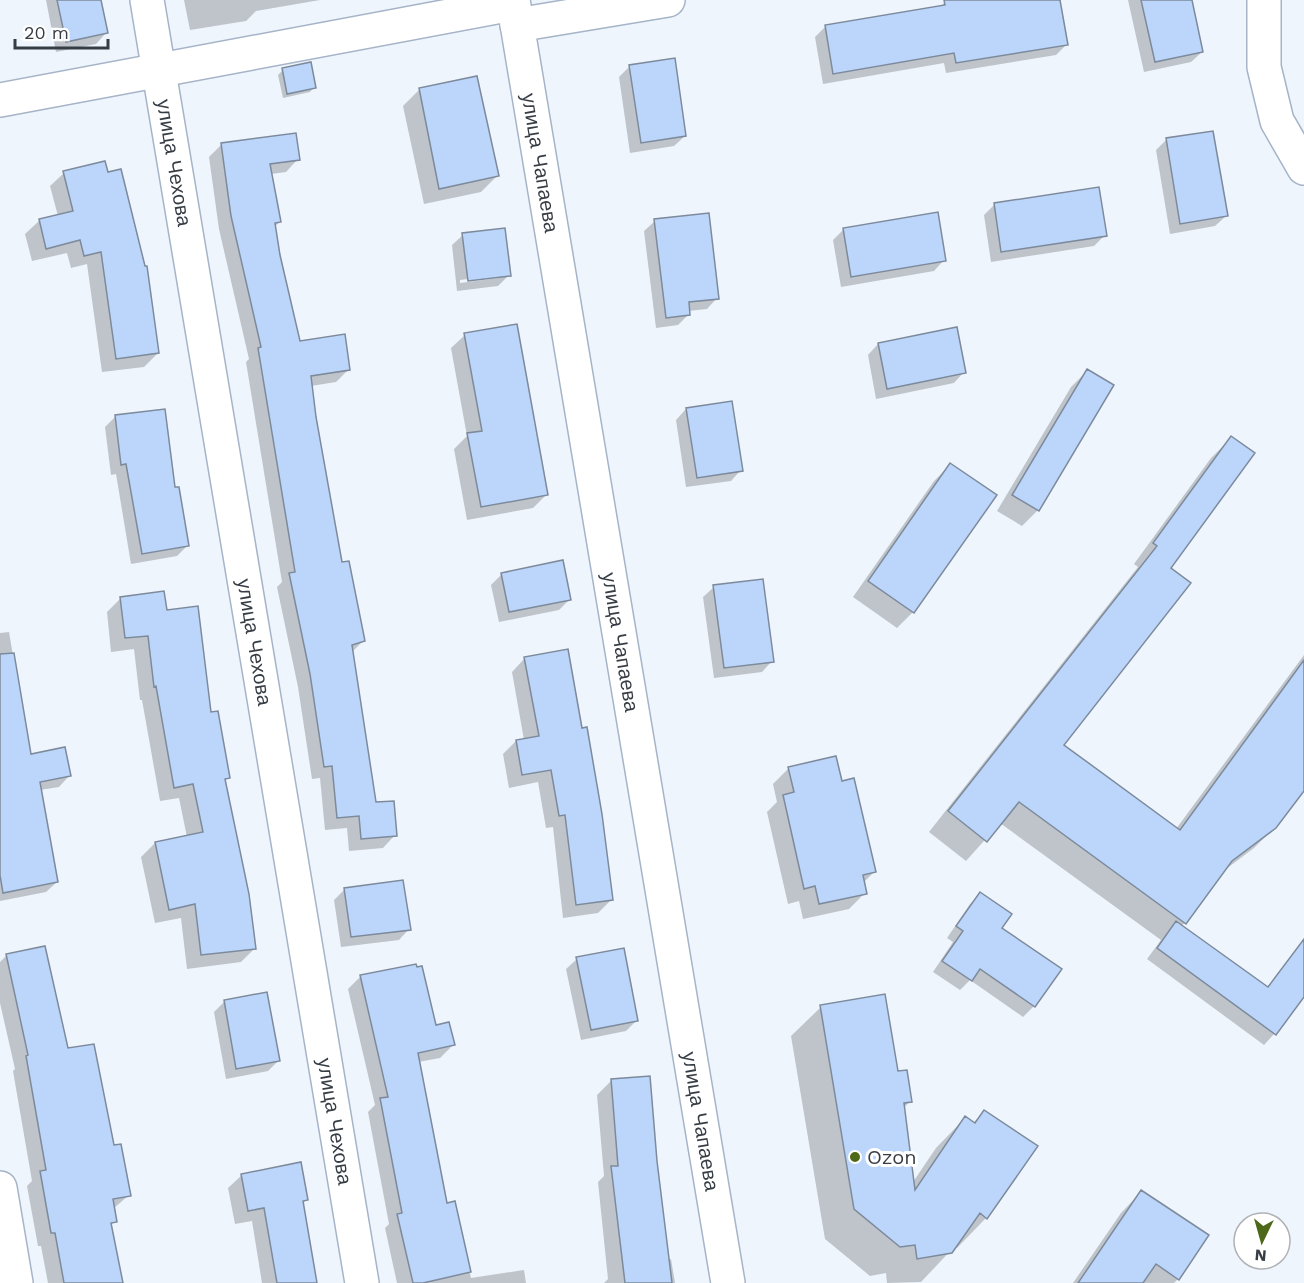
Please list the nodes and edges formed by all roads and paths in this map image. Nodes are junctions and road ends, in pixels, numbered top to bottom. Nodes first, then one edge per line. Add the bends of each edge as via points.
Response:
1 (147, 0) edge
2 (668, 0) edge
3 (1264, 0) edge
4 (514, 10) edge
5 (158, 71) junction
6 (0, 100) edge
7 (1304, 168) edge
8 (0, 1188) edge
9 (16, 1283) edge
10 (362, 1283) edge
11 (728, 1283) edge

1 - 5 street, улица Чехова
2 - 4 street
3 - 7 street via 1264,67 1277,121
4 - 5 street
4 - 11 street, улица Чапаева
5 - 6 street
5 - 10 street, улица Чехова
8 - 9 street

